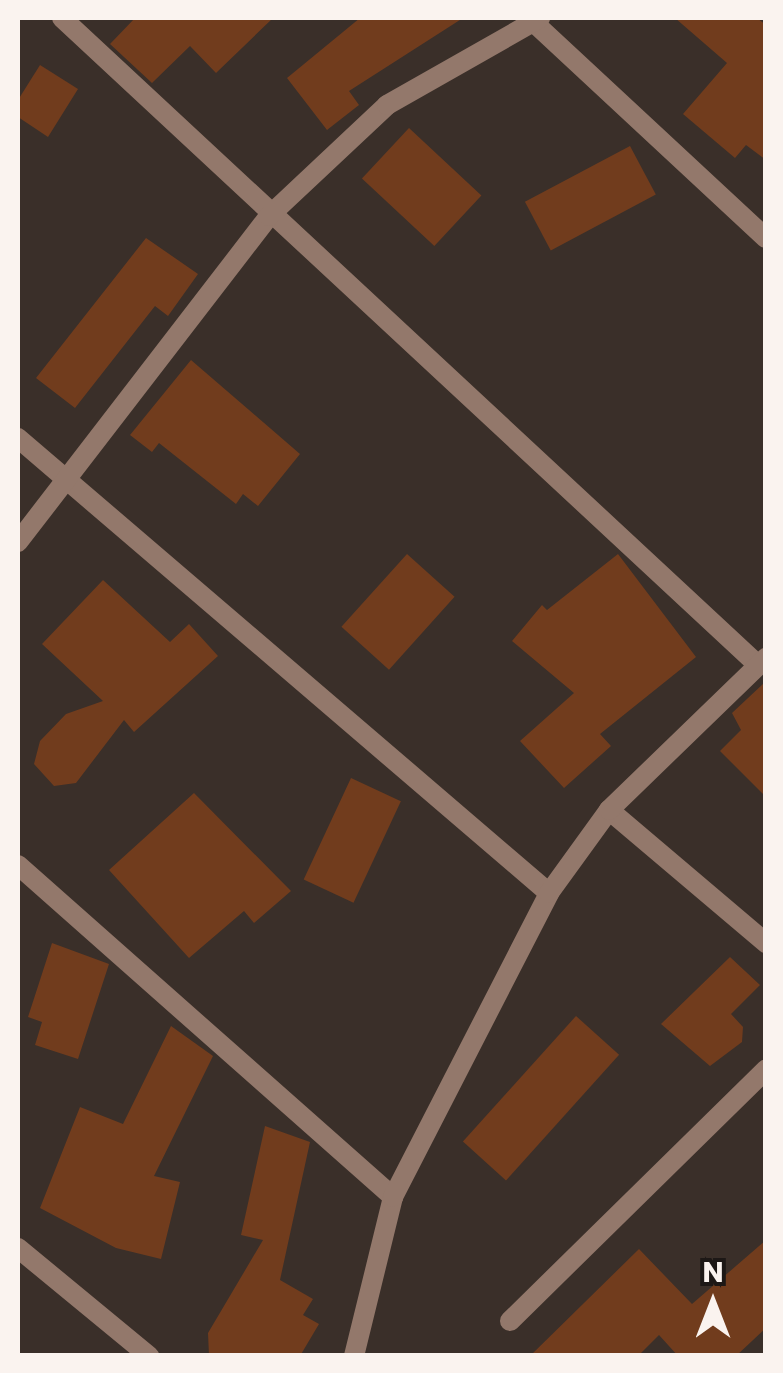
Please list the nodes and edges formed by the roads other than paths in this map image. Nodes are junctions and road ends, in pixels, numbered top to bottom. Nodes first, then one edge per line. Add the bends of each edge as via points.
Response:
1 (62, 18) edge
2 (534, 19) edge
3 (269, 216) junction
4 (766, 238) edge
5 (18, 438) edge
6 (62, 482) junction
7 (18, 542) edge
8 (761, 661) edge
9 (609, 810) junction
10 (18, 865) edge
11 (550, 892) junction
12 (766, 944) edge
13 (766, 1069) edge
14 (392, 1197) junction
15 (18, 1248) edge
16 (510, 1321) dead end
17 (149, 1356) edge
18 (354, 1356) edge

1 - 3 street
2 - 3 street via 387,104
2 - 4 street
3 - 6 street
3 - 8 street
5 - 6 street
6 - 7 street
6 - 11 street
8 - 9 street
9 - 11 street
9 - 12 street
10 - 14 street
11 - 14 street
13 - 16 street
14 - 18 street
15 - 17 street

